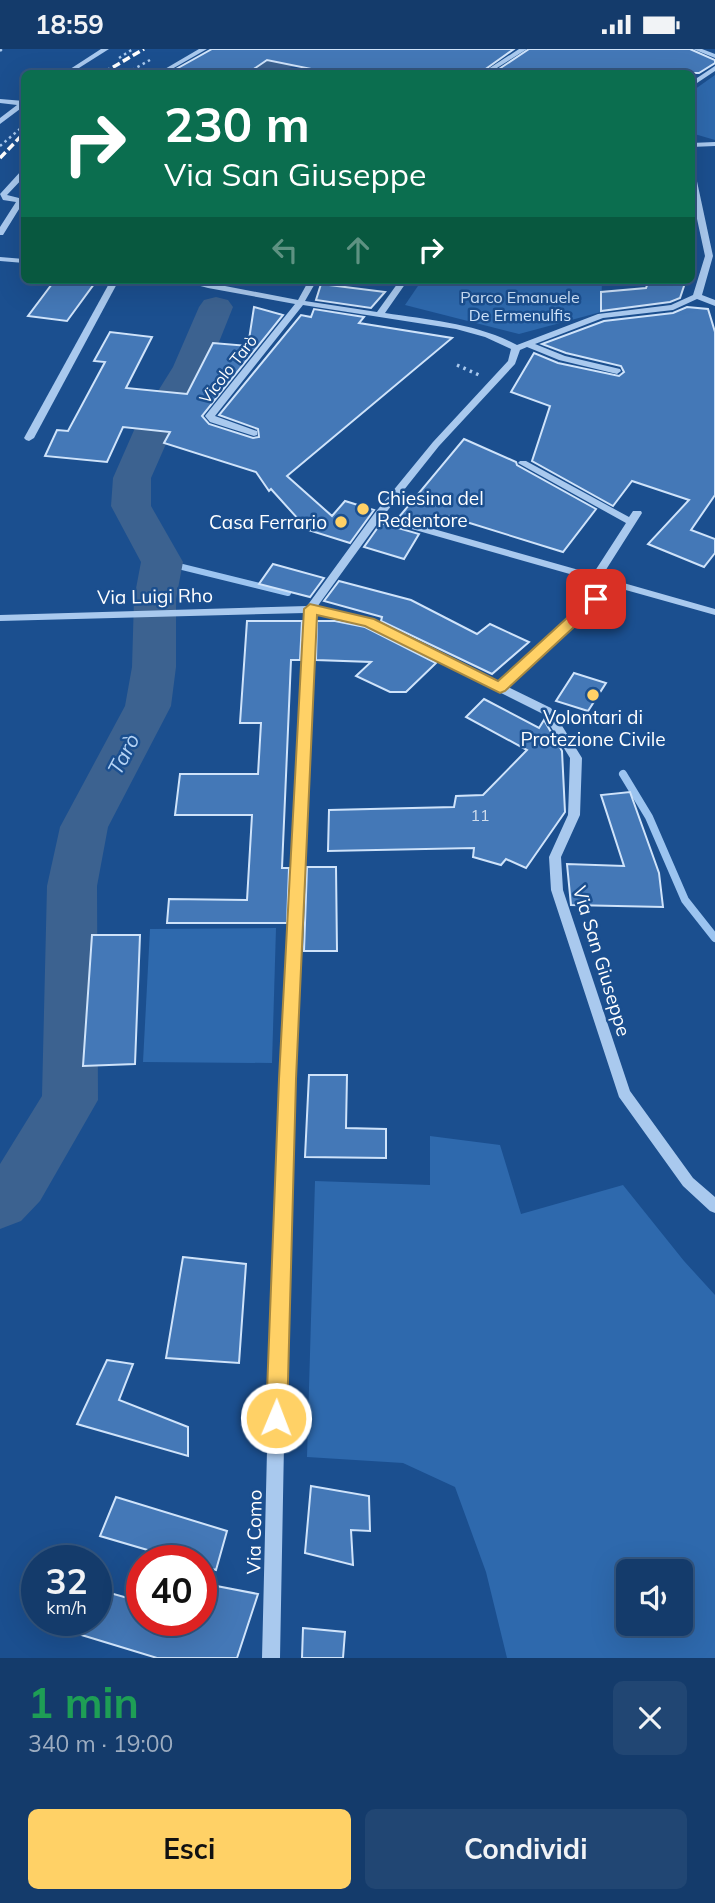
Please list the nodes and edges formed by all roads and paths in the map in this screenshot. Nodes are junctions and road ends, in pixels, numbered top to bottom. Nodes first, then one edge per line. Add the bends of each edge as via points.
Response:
1 (106, 49) edge
2 (204, 49) edge
3 (524, 49) edge
4 (696, 49) edge
5 (158, 55) dead end
6 (715, 56) edge
7 (715, 68) edge
8 (72, 70) edge
9 (132, 70) edge
10 (166, 70) edge
11 (490, 70) edge
12 (695, 82) edge
13 (0, 101) edge
14 (21, 104) edge
15 (21, 106) edge
16 (0, 123) edge
17 (21, 128) edge
18 (715, 143) edge
19 (695, 145) edge
20 (0, 146) edge
21 (21, 176) edge
22 (695, 190) edge
23 (21, 198) edge
24 (21, 200) edge
25 (0, 233) edge
26 (0, 259) edge
27 (21, 261) edge
28 (113, 284) edge
29 (199, 284) edge
30 (311, 284) edge
31 (401, 284) edge
32 (697, 296) junction
33 (300, 303) junction
34 (715, 303) edge
35 (379, 315) junction
36 (527, 344) junction
37 (516, 348) junction
38 (617, 371) dead end
39 (254, 433) dead end
40 (29, 438) dead end
41 (436, 444) joint
42 (523, 463) dead end
43 (378, 516) junction
44 (597, 576) junction
45 (615, 581) junction
46 (310, 609) junction
47 (715, 612) edge
48 (0, 618) edge
49 (500, 688) junction
50 (715, 1206) edge
51 (271, 1658) edge

1 - 8 street
2 - 10 street
3 - 11 street
4 - 6 street
5 - 9 path
7 - 12 street
13 - 14 street
15 - 16 street
17 - 20 path
18 - 19 street
21 - 23 street via 3,195
22 - 32 street via 709,255
24 - 25 street
26 - 27 street
28 - 40 street
29 - 33 street
30 - 33 street
31 - 35 street
32 - 34 street
32 - 36 street via 673,307 601,316
33 - 35 street
33 - 39 street, Vicolo Tarò via 210,416
35 - 37 street via 499,338
36 - 37 street
36 - 38 street
37 - 41 street via 512,362
41 - 43 street
42 - 44 street via 634,518
43 - 44 street
43 - 46 street
44 - 45 street
45 - 47 street
45 - 49 street
46 - 48 street, Via Luigi Rho
46 - 49 street, Via San Giuseppe via 369,622
46 - 51 street, Via Como via 279,1285
49 - 50 street, Via San Giuseppe via 547,711 576,758 574,815 555,857 557,890 624,1093 688,1182

